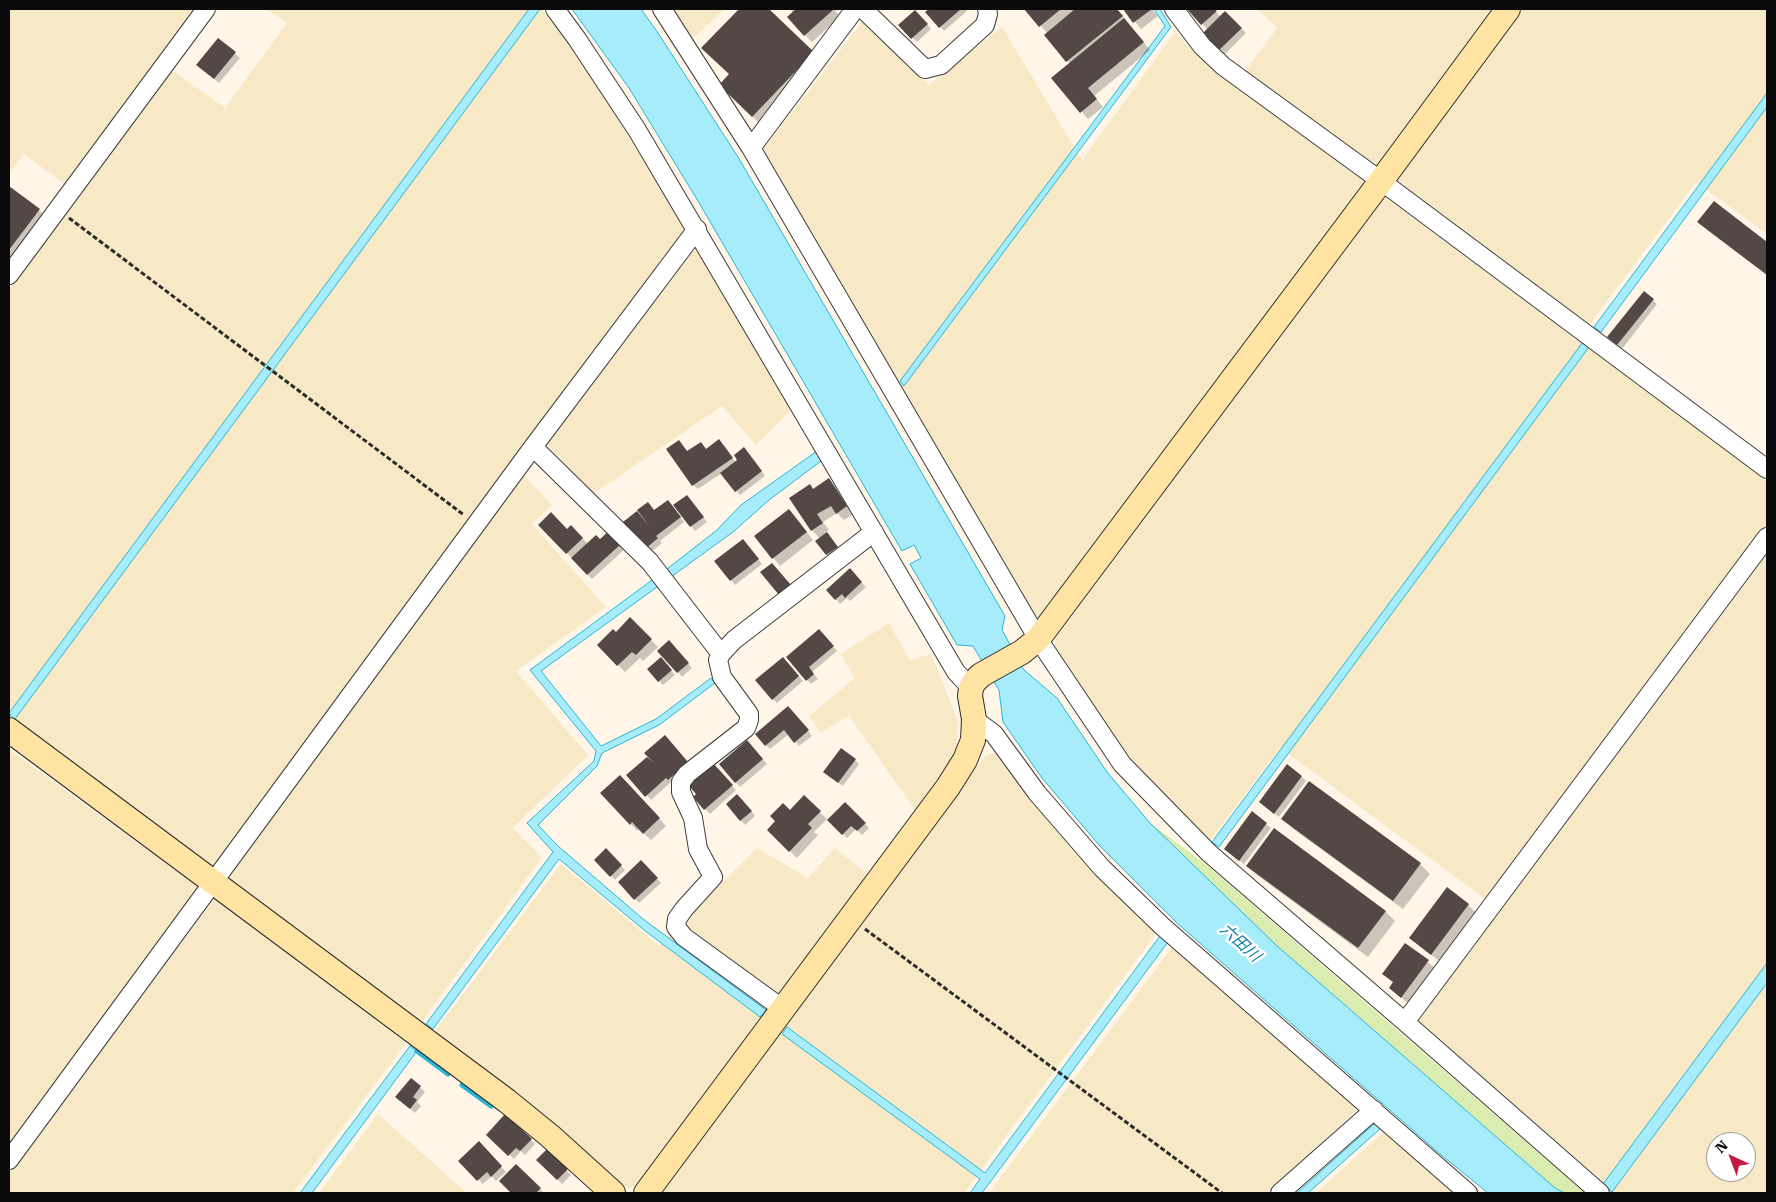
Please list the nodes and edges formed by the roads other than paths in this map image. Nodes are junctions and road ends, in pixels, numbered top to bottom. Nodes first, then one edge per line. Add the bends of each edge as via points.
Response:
1 (206, 9) edge
2 (555, 9) edge
3 (662, 9) edge
4 (855, 9) edge
5 (863, 9) edge
6 (987, 9) edge
7 (1174, 9) edge
8 (1508, 9) edge
9 (750, 148) junction
10 (1381, 181) junction
11 (697, 229) junction
12 (9, 276) edge
13 (533, 446) junction
14 (1767, 470) edge
15 (874, 532) junction
16 (1767, 537) edge
17 (1030, 645) junction
18 (721, 654) junction
19 (976, 681) junction
20 (974, 719) junction
21 (9, 730) edge
22 (214, 882) junction
23 (784, 1008) junction
24 (1405, 1022) junction
25 (1374, 1110) junction
26 (9, 1160) edge
27 (613, 1193) edge
28 (646, 1193) edge
29 (1280, 1193) edge
30 (1468, 1193) edge
31 (1600, 1193) edge

1 - 12 street
2 - 11 street via 631,122
3 - 9 street
4 - 9 street
5 - 6 street via 925,69 941,65 985,25
7 - 10 street via 1202,46 1223,66
8 - 10 street
9 - 17 street
10 - 14 street
10 - 17 street
11 - 13 street
11 - 15 street
13 - 18 street via 650,562
13 - 22 street
15 - 18 street via 734,640
15 - 19 street via 956,672
16 - 24 street
17 - 19 street
17 - 24 street via 1122,764 1209,853
18 - 23 street via 718,660 722,677 749,714 749,720 746,728 681,782 681,792 693,818 698,849 713,877 684,909 677,919 676,928
19 - 20 street via 970,696
20 - 23 street via 973,740 948,787
20 - 25 street via 994,734 1037,793 1102,868 1162,926
21 - 22 street
22 - 26 street
22 - 27 street via 506,1100
23 - 28 street
24 - 31 street
25 - 29 street
25 - 30 street

